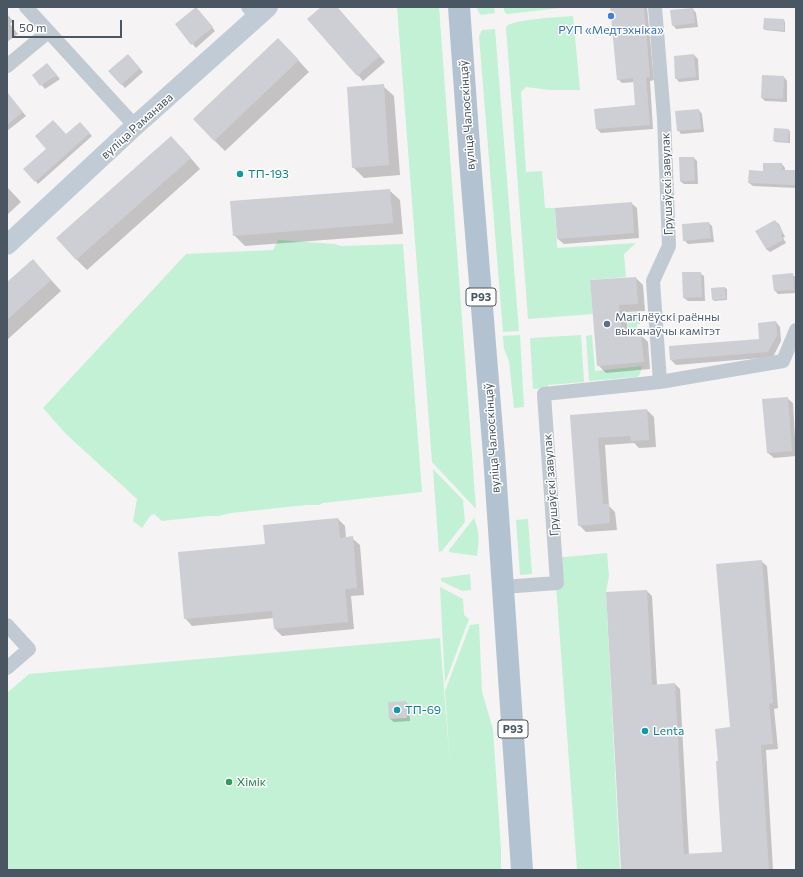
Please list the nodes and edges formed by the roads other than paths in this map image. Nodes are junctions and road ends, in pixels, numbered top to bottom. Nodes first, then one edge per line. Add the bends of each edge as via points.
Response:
1 (26, 7) edge
2 (459, 7) edge
3 (655, 7) edge
4 (258, 10) edge
5 (48, 32) junction
6 (7, 66) edge
7 (135, 126) junction
8 (7, 245) edge
9 (796, 330) edge
10 (660, 382) junction
11 (503, 587) junction
12 (7, 625) edge
13 (7, 668) edge
14 (522, 870) edge

1 - 5 street
2 - 11 main road, вуліца Чалюскінцаў / Р93
3 - 10 street, Грушаўскі завулак via 664,118 669,246 653,281
4 - 7 main road, вуліца Раманава
5 - 6 street
5 - 7 street
7 - 8 main road, вуліца Раманава
9 - 10 street via 783,361
10 - 11 street, Грушаўскі завулак via 544,394 557,583
11 - 14 main road, вуліца Чалюскінцаў / Р93
12 - 13 street via 29,649

